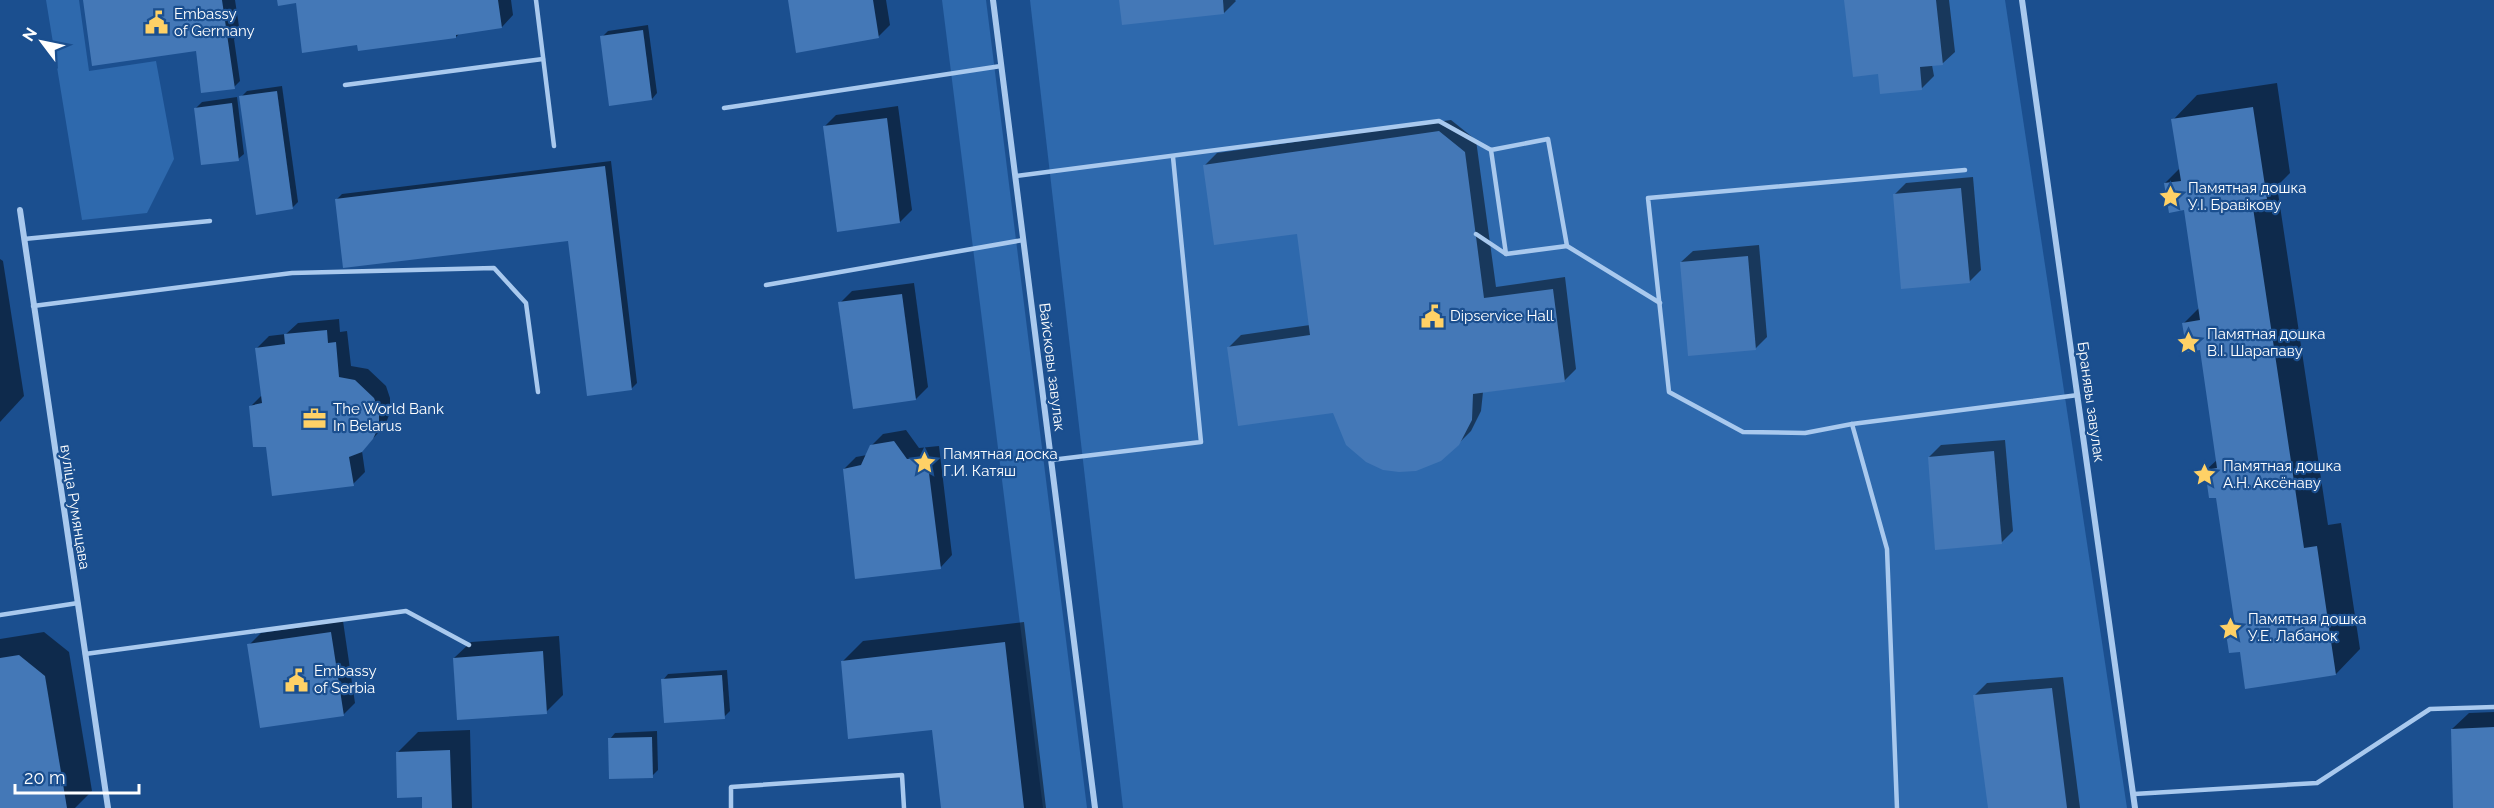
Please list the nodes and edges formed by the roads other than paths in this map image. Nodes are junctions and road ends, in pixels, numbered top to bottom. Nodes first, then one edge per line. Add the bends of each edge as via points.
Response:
1 (536, 0) edge
2 (993, 0) edge
3 (2022, 0) edge
4 (543, 59) junction
5 (1001, 66) junction
6 (345, 85) dead end
7 (724, 108) dead end
8 (554, 146) dead end
9 (1491, 150) junction
10 (1173, 157) junction
11 (1965, 170) dead end
12 (1016, 176) junction
13 (20, 210) dead end
14 (210, 221) dead end
15 (1476, 234) dead end
16 (24, 238) junction
17 (1023, 240) junction
18 (1567, 246) junction
19 (1506, 254) junction
20 (766, 285) dead end
21 (1660, 303) junction
22 (33, 306) junction
23 (538, 392) dead end
24 (2078, 395) junction
25 (1852, 424) junction
26 (1052, 460) junction
27 (78, 603) junction
28 (0, 615) edge
29 (469, 645) dead end
30 (85, 654) junction
31 (2494, 707) edge
32 (2133, 794) junction
33 (108, 808) edge
34 (731, 808) edge
35 (904, 808) edge
36 (1095, 808) edge
37 (1897, 808) edge
38 (2135, 808) edge

1 - 4 lane
2 - 5 street, Вайсковы завулак
3 - 24 street, Бранявы завулак
4 - 6 lane
4 - 8 lane
5 - 7 lane
5 - 12 street, Вайсковы завулак
9 - 10 lane via 1439,121
9 - 18 lane via 1548,139
9 - 19 lane
10 - 12 lane
10 - 26 lane via 1201,442
11 - 21 lane via 1648,198
12 - 17 street, Вайсковы завулак
13 - 16 street, вуліца Румянцава
14 - 16 lane
15 - 19 lane
16 - 22 street, вуліца Румянцава
17 - 20 lane
17 - 26 street, Вайсковы завулак
18 - 19 lane
18 - 21 lane
21 - 25 lane via 1669,392 1743,432 1805,433
22 - 23 lane via 292,273 494,268 526,303
22 - 27 street, вуліца Румянцава
24 - 25 lane
24 - 32 street, Бранявы завулак
25 - 37 lane via 1887,549
26 - 36 street, Вайсковы завулак
27 - 28 lane
27 - 30 street, вуліца Румянцава
29 - 30 lane via 406,611
30 - 33 street, вуліца Румянцава
31 - 32 lane via 2430,709 2317,783
32 - 38 street, Бранявы завулак
34 - 35 lane via 731,787 902,776

